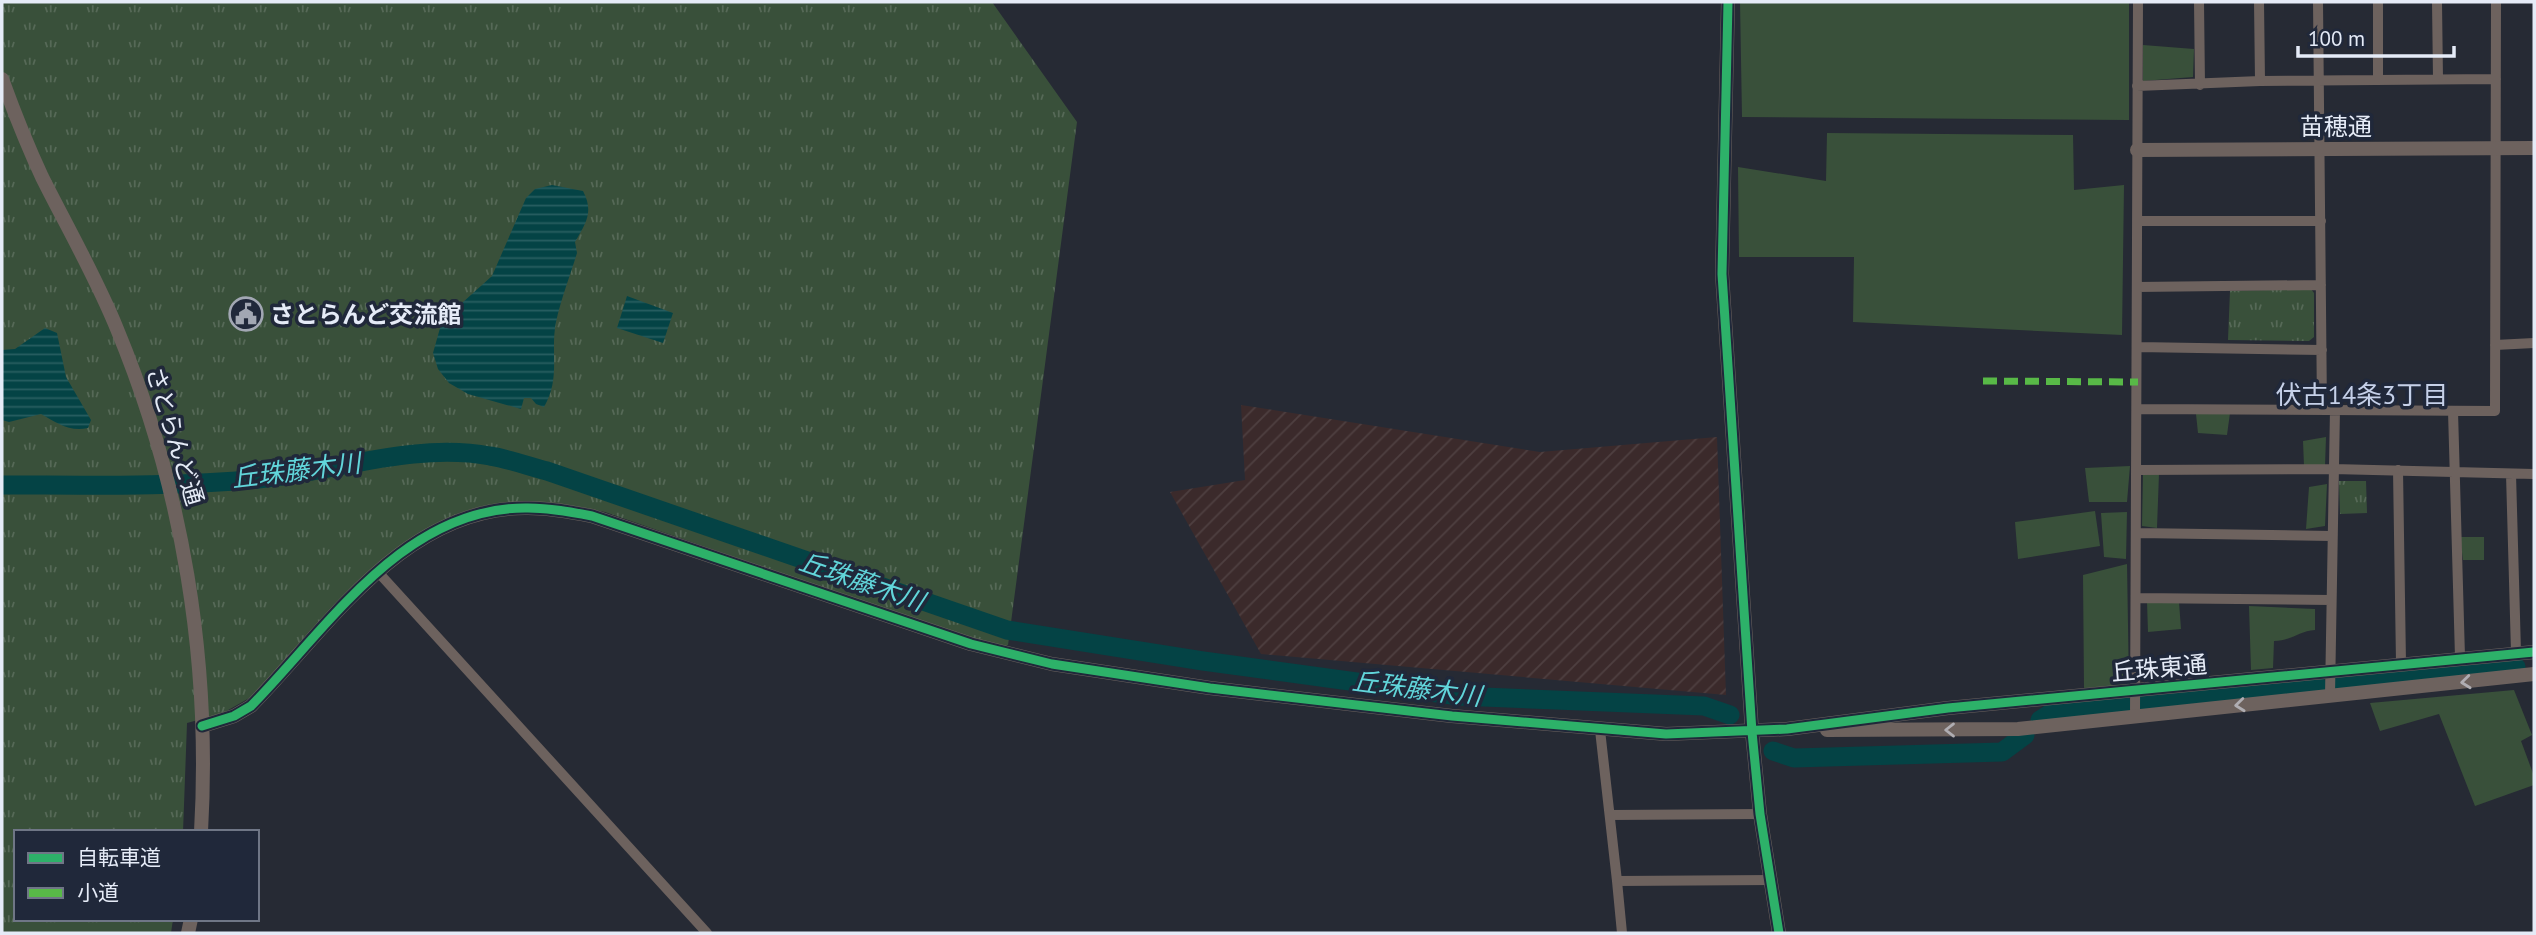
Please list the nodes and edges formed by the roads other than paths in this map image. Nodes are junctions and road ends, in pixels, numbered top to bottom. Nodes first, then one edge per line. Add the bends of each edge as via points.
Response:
1 (1728, 2) edge
2 (2138, 2) edge
3 (2199, 2) edge
4 (2259, 2) edge
5 (2318, 2) edge
6 (2378, 2) edge
7 (2437, 2) edge
8 (2496, 2) edge
9 (2, 79) edge
10 (2378, 79) junction
11 (2438, 79) junction
12 (2496, 79) junction
13 (2260, 80) junction
14 (2318, 80) junction
15 (2200, 85) junction
16 (2137, 86) junction
17 (2494, 148) junction
18 (2534, 148) edge
19 (2319, 149) junction
20 (2137, 150) junction
21 (2137, 221) junction
22 (2321, 221) junction
23 (2321, 285) junction
24 (2137, 287) junction
25 (2534, 343) edge
26 (2495, 345) junction
27 (2138, 347) junction
28 (2322, 350) junction
29 (2138, 409) junction
30 (2322, 409) junction
31 (2335, 409) junction
32 (2454, 411) junction
33 (2333, 469) junction
34 (2138, 470) junction
35 (2398, 470) junction
36 (2455, 470) junction
37 (2511, 474) junction
38 (2534, 474) edge
39 (2138, 533) junction
40 (2332, 536) junction
41 (378, 572) junction
42 (2136, 598) junction
43 (2331, 600) junction
44 (2516, 652) junction
45 (2534, 652) edge
46 (2460, 657) junction
47 (2401, 663) junction
48 (2330, 671) junction
49 (2534, 674) edge
50 (2134, 690) junction
51 (2330, 695) junction
52 (2135, 716) junction
53 (202, 726) junction
54 (1787, 729) junction
55 (1600, 730) junction
56 (1752, 732) junction
57 (1760, 814) junction
58 (1609, 815) junction
59 (201, 830) edge
60 (1772, 880) junction
61 (1617, 881) junction
62 (707, 933) edge
63 (1622, 933) edge
64 (1779, 933) edge

1 - 56 street via 1722,274
2 - 16 street
3 - 15 street
4 - 13 street
5 - 14 street
6 - 10 street
7 - 11 street
8 - 12 street
9 - 53 street, さとらんど通 via 41,174 117,328 143,397 174,505 196,635
10 - 11 street
10 - 14 street
11 - 12 street
12 - 17 street
13 - 14 street
13 - 15 street
14 - 19 street
15 - 16 street
16 - 20 street
17 - 18 street, 苗穂通
17 - 19 street, 苗穂通
17 - 26 street
19 - 20 street, 苗穂通
19 - 22 street
20 - 21 street
21 - 22 street
21 - 24 street
22 - 23 street
23 - 24 street
23 - 28 street
24 - 27 street
25 - 26 street
26 - 32 street via 2495,411
27 - 28 street
27 - 29 street
28 - 30 street
29 - 30 street
29 - 34 street
30 - 31 street
31 - 32 street
31 - 33 street
32 - 36 street
33 - 34 street
33 - 35 street
33 - 40 street
34 - 39 street
35 - 36 street
35 - 47 street
36 - 37 street
36 - 46 street
37 - 38 street
37 - 44 street
39 - 40 street
39 - 42 street
40 - 43 street
41 - 53 street via 251,706
41 - 55 street via 435,531 466,518 501,510 545,508 592,516 1025,659 1210,688
41 - 62 street
42 - 43 street
42 - 50 street
43 - 48 street
44 - 45 street, 丘珠東通
44 - 46 street, 丘珠東通
46 - 47 street, 丘珠東通
47 - 48 street, 丘珠東通
48 - 50 street, 丘珠東通
48 - 51 street
49 -> 51 street, 丘珠東通
50 - 52 street
50 - 54 street, 丘珠東通
51 -> 52 street, 丘珠東通
52 -> 54 street, 丘珠東通 via 2018,729
53 - 59 street, さとらんど通
54 - 56 street
55 - 56 street
55 - 58 street
56 - 57 street
57 - 58 street
57 - 60 street
58 - 61 street
60 - 61 street
60 - 64 street
61 - 63 street

